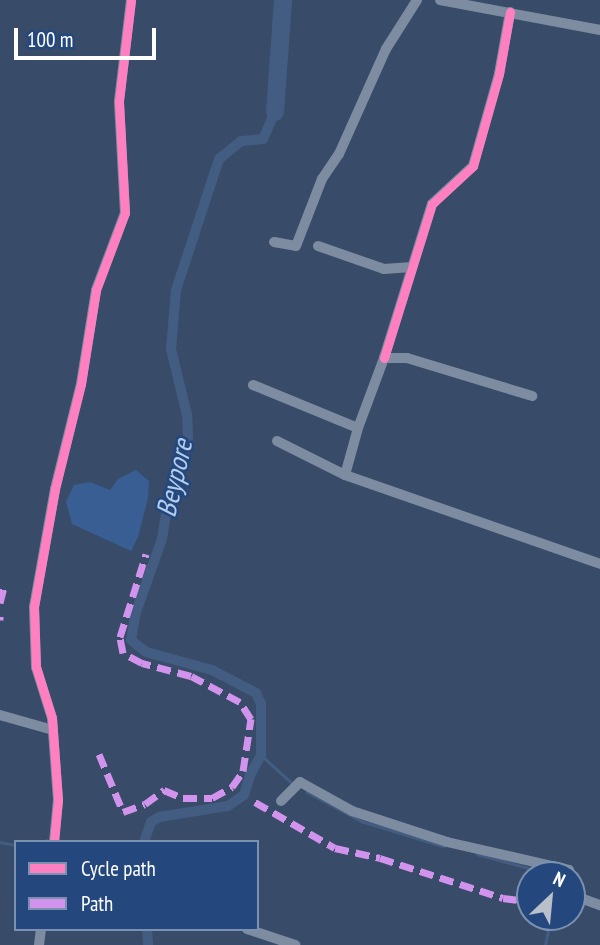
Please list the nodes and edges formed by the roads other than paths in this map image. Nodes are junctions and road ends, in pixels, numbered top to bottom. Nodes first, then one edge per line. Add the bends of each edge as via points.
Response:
1 (131, 0) edge
2 (417, 0) edge
3 (439, 0) edge
4 (510, 12) junction
5 (600, 30) edge
6 (274, 242) dead end
7 (318, 246) dead end
8 (412, 267) junction
9 (384, 358) junction
10 (253, 385) dead end
11 (533, 396) dead end
12 (358, 428) junction
13 (277, 441) dead end
14 (345, 475) junction
15 (600, 564) edge
16 (0, 715) edge
17 (53, 730) junction
18 (281, 802) dead end
19 (54, 840) edge
20 (530, 861) edge
21 (253, 931) edge
22 (295, 945) edge

1 - 17 street via 119,101 125,213 96,289 34,607 36,667
2 - 6 street via 386,48 339,154 322,179 296,246
3 - 4 street
4 - 5 street
4 - 8 street via 499,74 473,166 432,204
7 - 8 street via 384,269
8 - 9 street
9 - 11 street via 407,358
9 - 12 street
10 - 12 street
12 - 14 street
13 - 14 street
14 - 15 street
16 - 17 street
17 - 19 street via 58,800
18 - 20 street via 300,782 352,811 447,842
21 - 22 street

